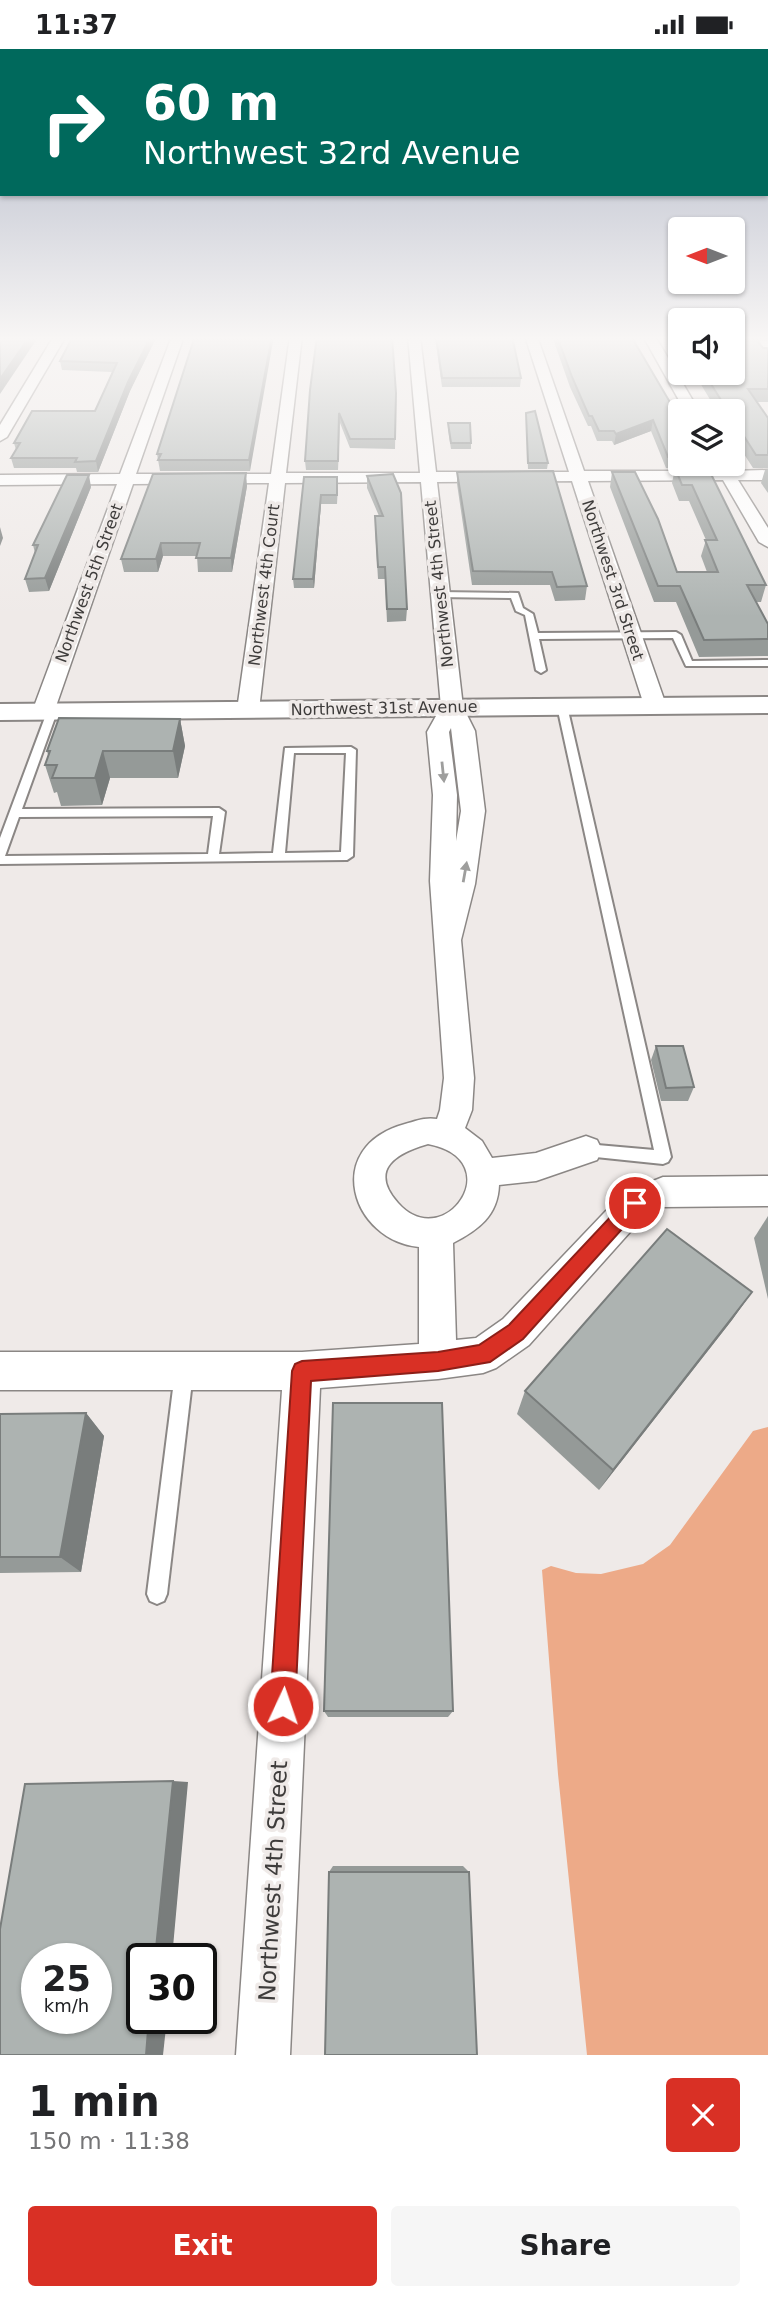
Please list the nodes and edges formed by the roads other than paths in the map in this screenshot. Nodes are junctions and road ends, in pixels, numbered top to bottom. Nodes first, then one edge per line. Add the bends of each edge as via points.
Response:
1 (144, 430) edge
2 (283, 430) edge
3 (423, 430) edge
4 (563, 430) edge
5 (668, 472) edge
6 (745, 472) edge
7 (768, 475) edge
8 (579, 476) junction
9 (729, 476) edge
10 (428, 477) junction
11 (277, 478) junction
12 (126, 479) junction
13 (0, 480) edge
14 (768, 542) edge
15 (440, 595) junction
16 (534, 636) junction
17 (632, 636) junction
18 (768, 663) edge
19 (541, 670) dead end
20 (655, 705) junction
21 (768, 705) edge
22 (562, 706) junction
23 (452, 707) junction
24 (248, 709) junction
25 (0, 712) edge
26 (47, 712) junction
27 (15, 813) junction
28 (0, 854) edge
29 (213, 857) junction
30 (279, 857) junction
31 (0, 860) edge
32 (446, 1135) junction
33 (586, 1150) joint
34 (483, 1173) junction
35 (768, 1191) edge
36 (436, 1232) junction
37 (438, 1361) junction
38 (0, 1371) edge
39 (184, 1371) junction
40 (302, 1371) junction
41 (157, 1594) dead end
42 (263, 2055) edge

1 - 12 street, Northwest 5th Street
2 - 11 street, Northwest 4th Court
3 - 10 street, Northwest 4th Street
4 - 8 street, Northwest 3rd Street
5 - 8 street
6 - 7 street
8 - 10 street
8 - 17 street, Northwest 3rd Street
9 - 14 street
10 - 11 street
10 - 15 street, Northwest 4th Street
11 - 12 street
11 - 24 street, Northwest 4th Court
12 - 13 street
12 - 26 street, Northwest 5th Street
15 - 16 lane via 515,595 519,609 529,614
15 - 23 street, Northwest 4th Street
16 - 17 lane
16 - 19 lane
17 - 18 lane via 676,635 689,664
17 - 20 street, Northwest 3rd Street
20 - 21 main road, Northwest 31st Avenue
20 - 22 main road, Northwest 31st Avenue
22 - 23 main road, Northwest 31st Avenue
22 - 33 lane via 663,1157
23 - 24 main road, Northwest 31st Avenue
23 - 32 street, Northwest 4th Street via 464,731 472,811 449,938 459,1093
24 - 26 main road, Northwest 31st Avenue
25 - 26 main road, Northwest 31st Avenue
26 - 27 lane
27 - 28 lane
27 - 29 lane via 219,812
29 - 30 lane
29 - 31 lane
30 - 30 lane via 347,856 351,750 289,750
32 - 34 street via 476,1156
32 - 36 street via 428,1131 392,1140 370,1167 374,1201 385,1216 418,1232
33 - 34 street via 536,1167
34 - 36 street via 484,1190 468,1218
35 - 37 street via 663,1192 641,1199 516,1332 483,1355
36 - 37 street
37 - 40 street
38 - 39 street
39 - 40 street
39 - 41 lane
40 - 42 street, Northwest 4th Street

